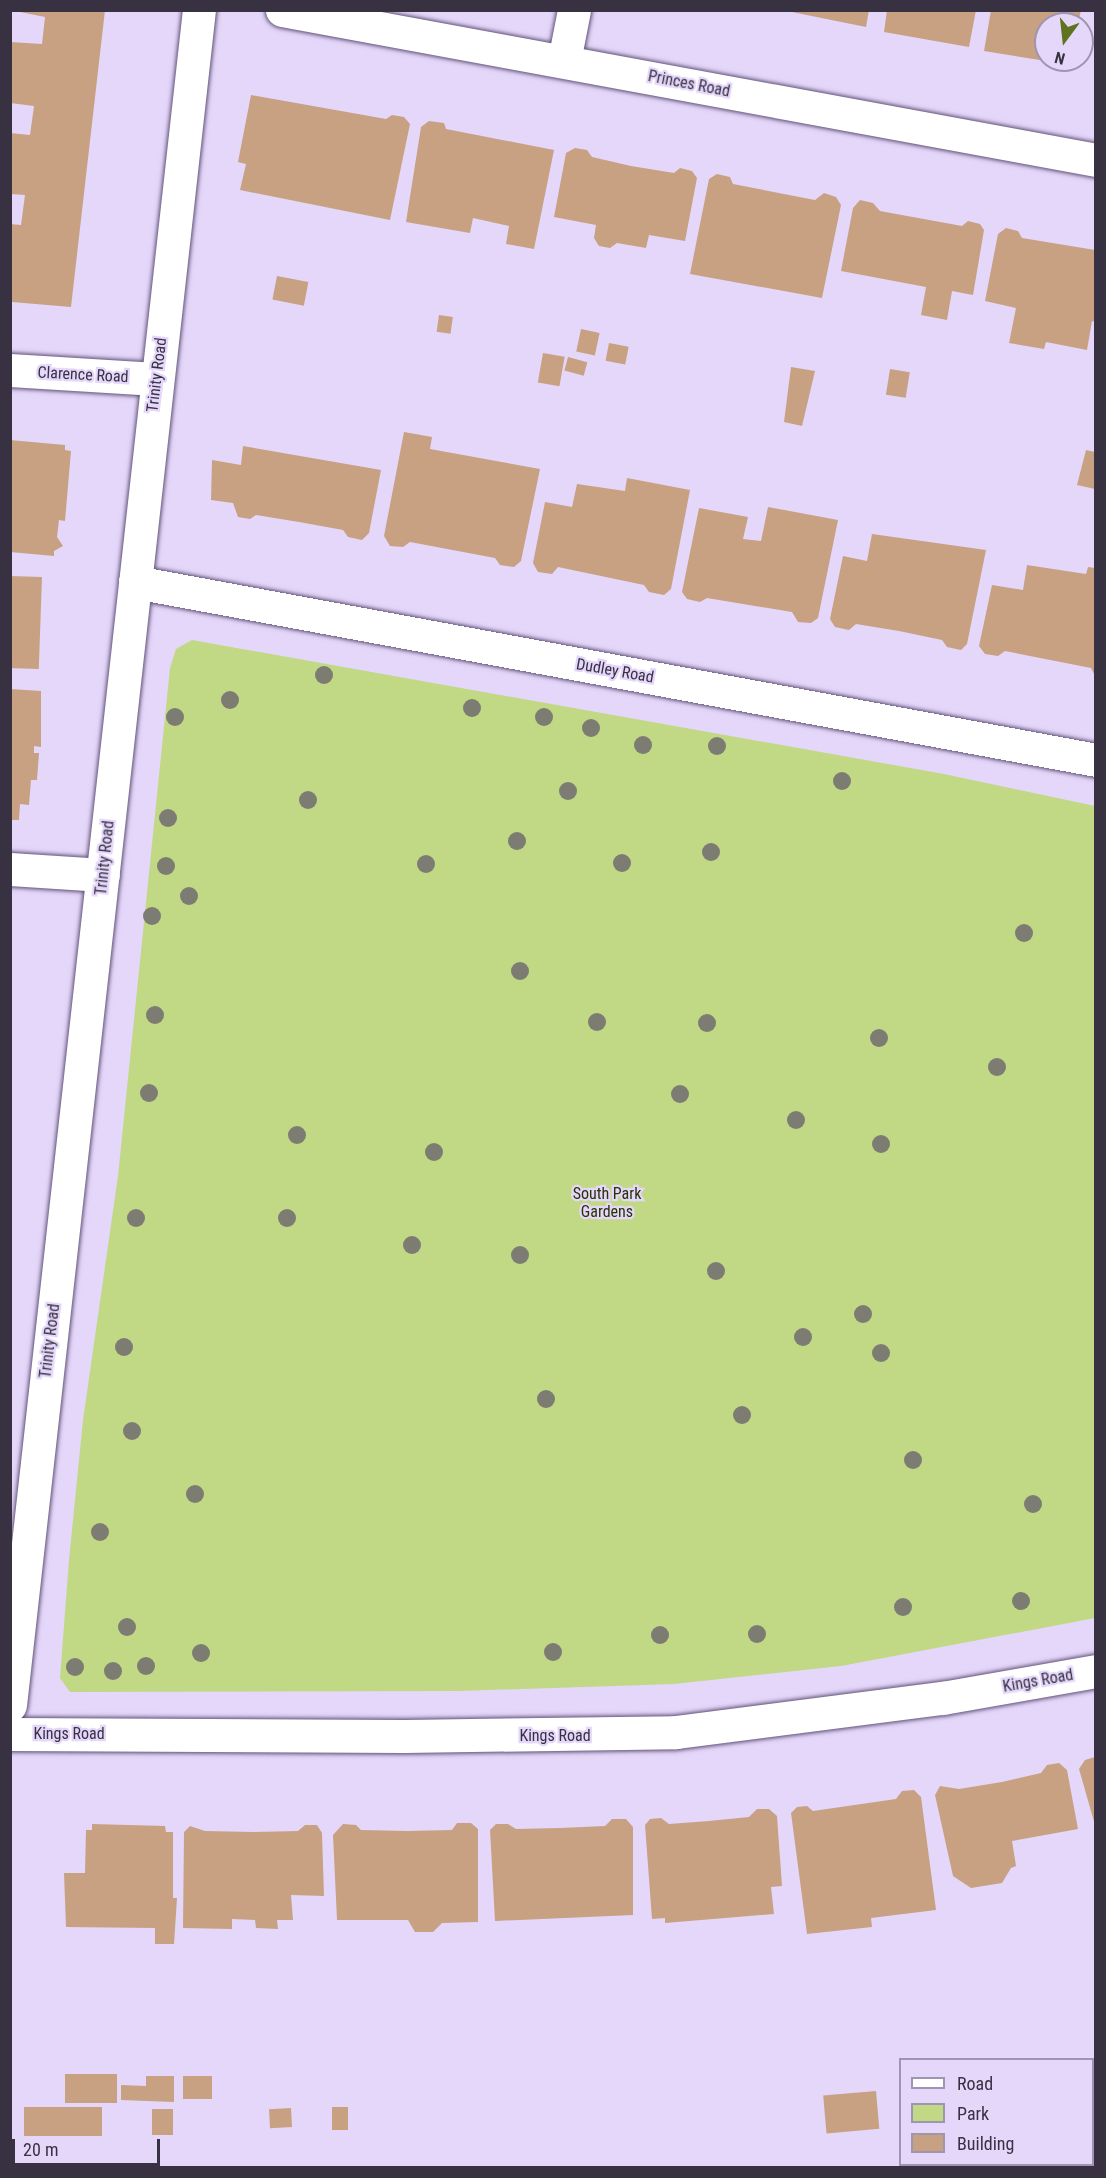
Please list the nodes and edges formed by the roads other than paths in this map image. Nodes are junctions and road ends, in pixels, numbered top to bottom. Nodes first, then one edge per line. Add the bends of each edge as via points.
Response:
1 (199, 10) edge
2 (282, 10) edge
3 (574, 10) edge
4 (564, 61) junction
5 (1095, 160) edge
6 (10, 370) edge
7 (156, 379) junction
8 (135, 582) junction
9 (1095, 760) edge
10 (10, 869) edge
11 (103, 875) junction
12 (15, 1598) edge
13 (1095, 1671) edge
14 (10, 1706) edge
15 (10, 1734) edge

1 - 7 street, Trinity Road
2 - 4 street, Princes Road
3 - 4 street
4 - 5 street, Princes Road
6 - 7 street, Clarence Road
7 - 8 street, Trinity Road
8 - 9 street, Dudley Road
8 - 11 street, Trinity Road
10 - 11 street
11 - 12 street, Trinity Road
12 - 14 street, Trinity Road
13 - 15 street, Kings Road via 943,1698 676,1732 404,1736

